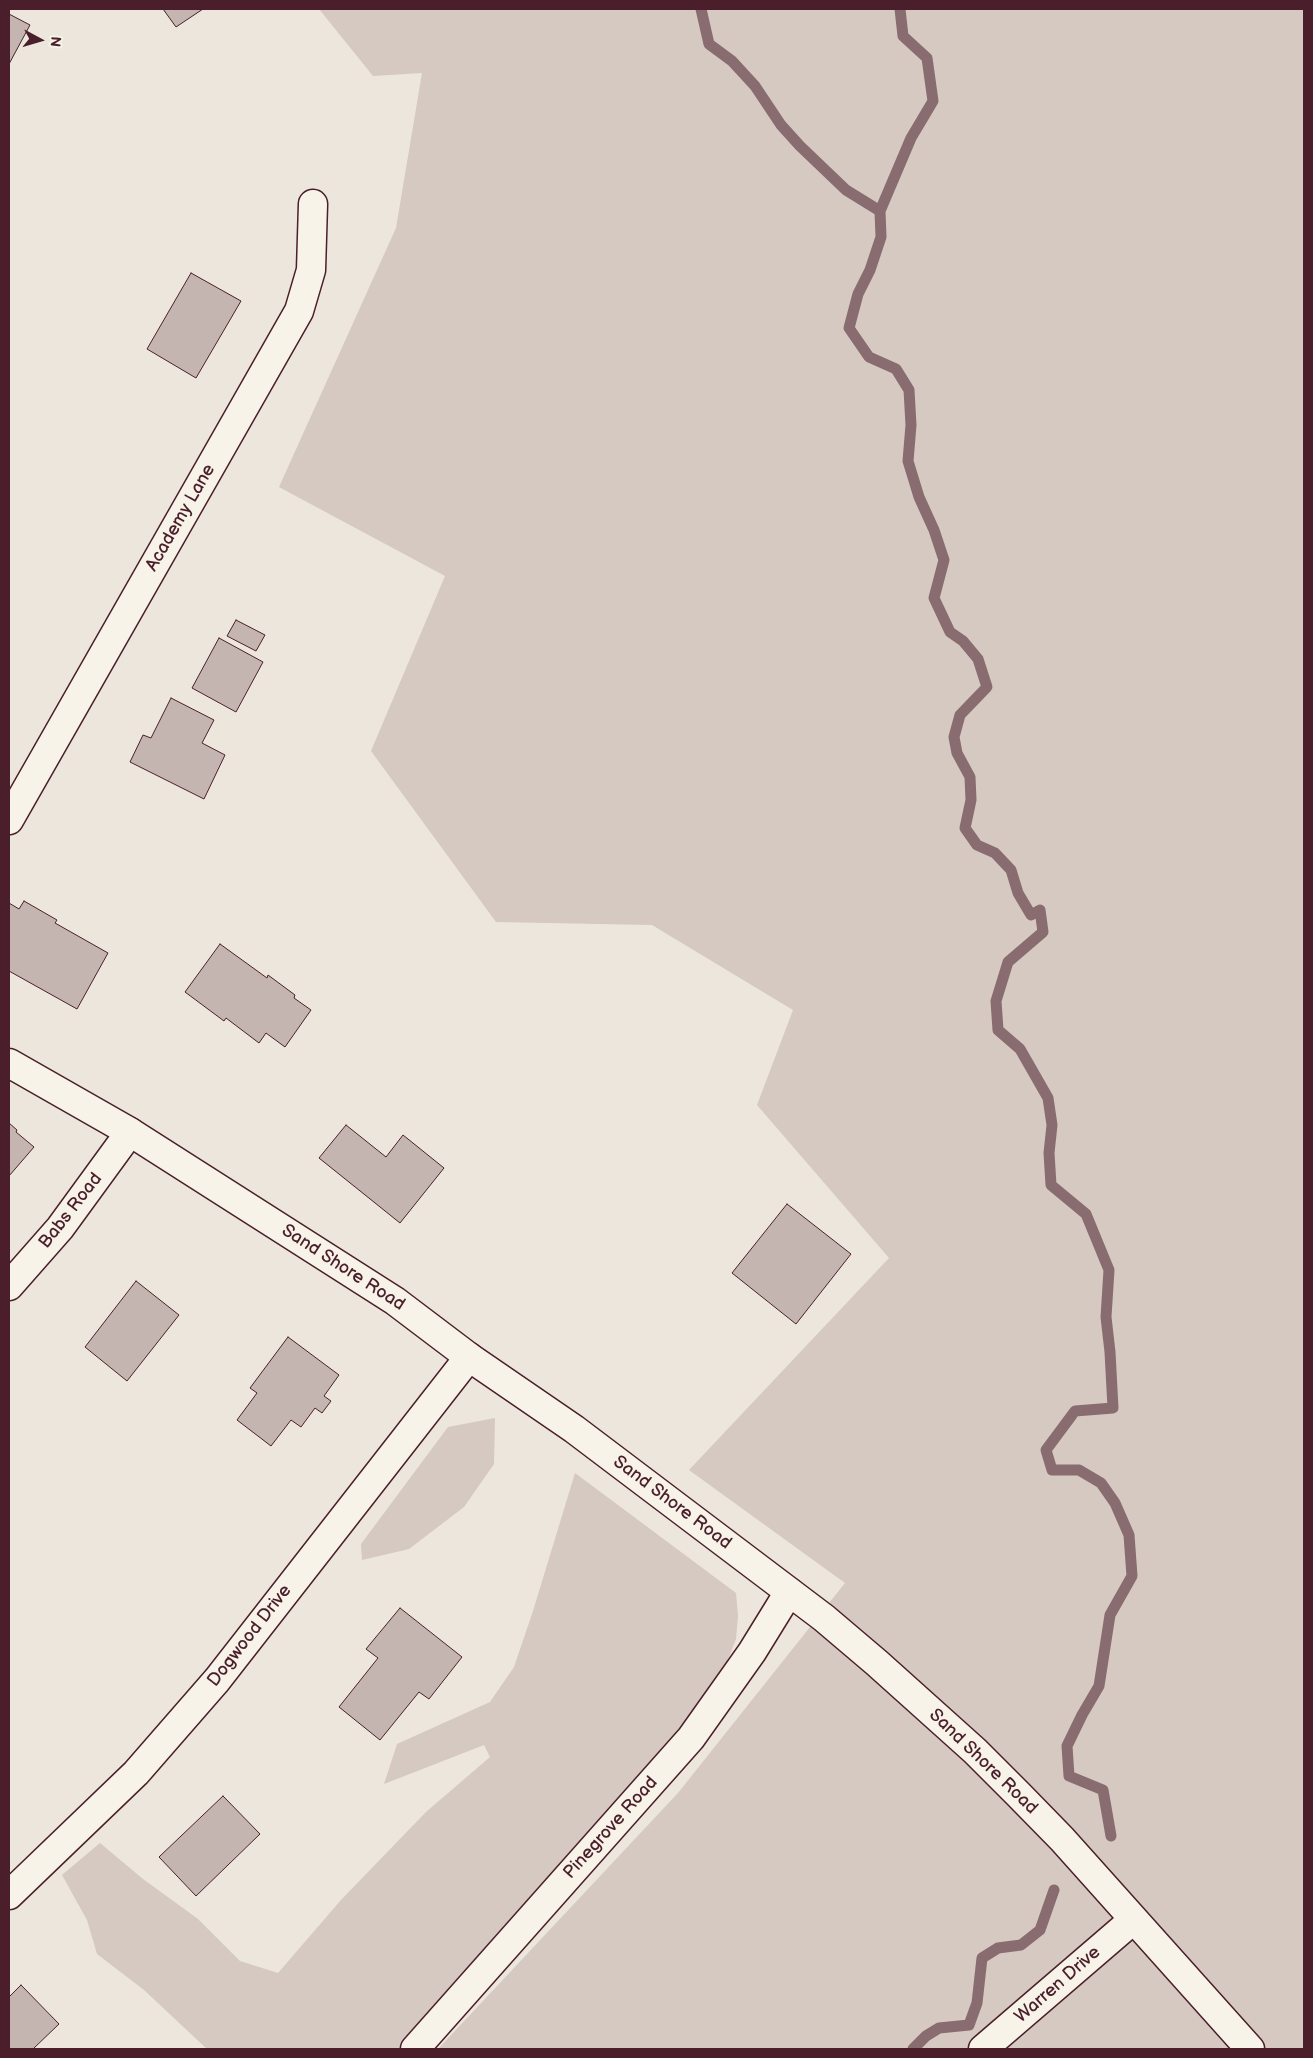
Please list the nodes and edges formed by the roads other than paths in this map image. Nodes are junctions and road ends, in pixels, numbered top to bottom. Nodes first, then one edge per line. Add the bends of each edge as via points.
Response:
1 (313, 204) dead end
2 (9, 820) edge
3 (9, 1063) edge
4 (130, 1132) junction
5 (9, 1286) edge
6 (469, 1357) junction
7 (789, 1592) junction
8 (9, 1895) edge
9 (1133, 1920) junction
10 (415, 2049) edge
11 (983, 2049) edge
12 (1250, 2049) edge

1 - 2 street, Academy Lane via 311,270 299,311
3 - 4 street, Sand Shore Road
4 - 5 street, Babs Road via 60,1228
4 - 6 street, Sand Shore Road via 395,1301
6 - 7 street, Sand Shore Road via 574,1429
6 - 8 street, Dogwood Drive via 217,1680 136,1773
7 - 9 street, Sand Shore Road via 877,1663 975,1751 1062,1839
7 - 10 street, Pinegrove Road via 752,1652 691,1738
9 - 11 street, Warren Drive
9 - 12 street, Sand Shore Road

